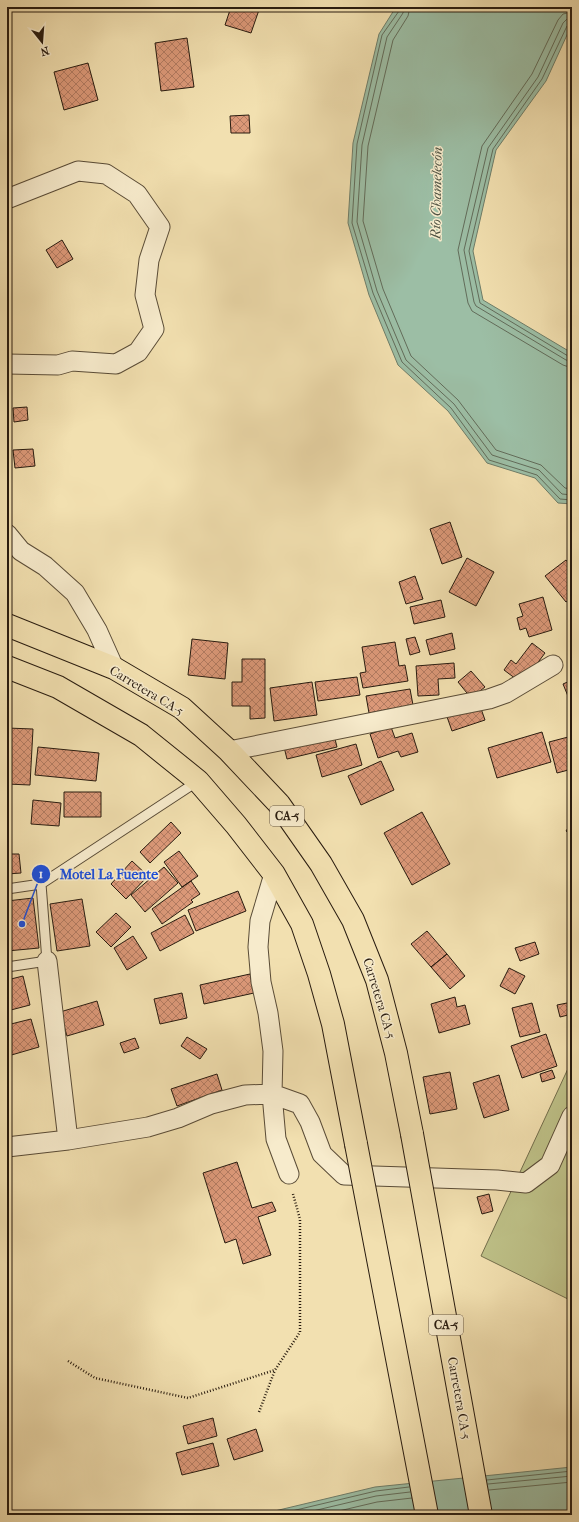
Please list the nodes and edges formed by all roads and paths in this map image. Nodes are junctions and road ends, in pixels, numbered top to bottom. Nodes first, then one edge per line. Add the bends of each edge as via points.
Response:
1 (7, 199) edge
2 (7, 364) edge
3 (7, 534) edge
4 (7, 625) edge
5 (553, 665) dead end
6 (7, 666) edge
7 (114, 668) junction
8 (229, 750) junction
9 (198, 782) junction
10 (274, 874) junction
11 (42, 884) junction
12 (7, 889) edge
13 (47, 961) junction
14 (7, 967) edge
15 (272, 1094) junction
16 (572, 1116) edge
17 (68, 1140) junction
18 (7, 1147) edge
19 (289, 1174) joint
20 (68, 1361) dead end
21 (275, 1370) junction
22 (259, 1412) dead end
23 (427, 1515) edge
24 (482, 1515) edge

1 - 2 street via 78,171 106,174 137,194 160,227 149,260 144,295 154,329 138,352 116,364 72,361 58,365
3 - 7 street via 21,550 45,566 75,593 98,630
4 - 7 highway, Carretera CA-5 / CA-5
5 - 8 street via 506,693 489,699
6 - 9 highway via 58,687 141,735
7 - 8 highway, Carretera CA-5 / CA-5 via 182,708
8 - 24 highway, Carretera CA-5 / CA-5, bridge via 279,804 321,864 353,920 377,980 396,1053 412,1134
9 - 10 highway
9 - 11 lane
10 - 15 street via 260,921 258,947 261,982 273,1051
10 - 23 highway, bridge via 302,924 333,1024
11 - 12 lane
11 - 13 lane
13 - 14 lane
13 - 17 street
15 - 16 street via 300,1104 322,1154 344,1175 526,1183 550,1165
15 - 17 street via 245,1095 211,1104 148,1127
15 - 19 street via 276,1139
17 - 18 street
19 - 21 path via 300,1219 300,1332
20 - 21 path via 95,1378 188,1398
21 - 22 path

